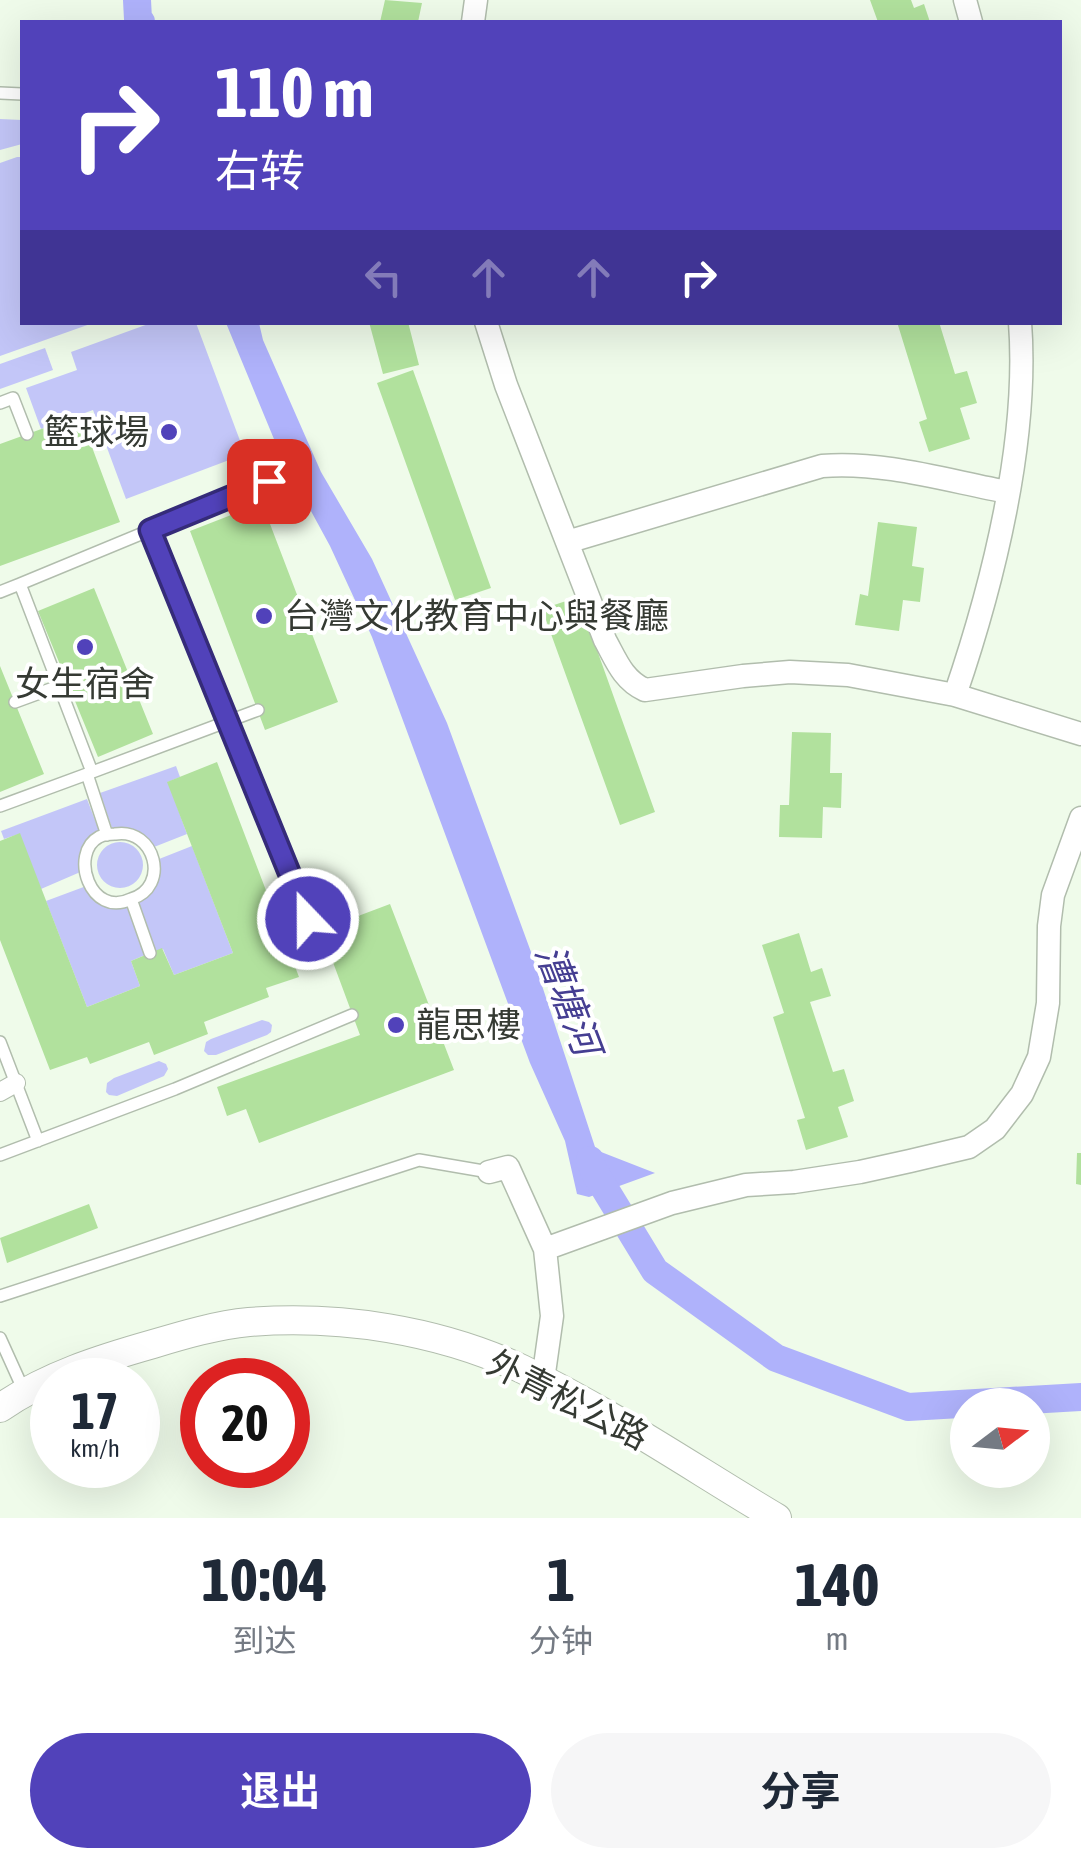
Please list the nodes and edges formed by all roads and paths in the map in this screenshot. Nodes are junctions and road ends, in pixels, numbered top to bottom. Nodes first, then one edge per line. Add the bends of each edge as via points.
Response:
1 (487, 325) edge
2 (1020, 325) edge
3 (0, 403) edge
4 (27, 434) dead end
5 (269, 481) dead end
6 (1008, 492) junction
7 (150, 530) junction
8 (567, 542) junction
9 (20, 584) junction
10 (0, 592) edge
11 (64, 685) junction
12 (954, 695) junction
13 (15, 702) dead end
14 (258, 710) dead end
15 (228, 722) junction
16 (1081, 734) edge
17 (90, 773) junction
18 (0, 806) edge
19 (1081, 818) edge
20 (107, 835) junction
21 (131, 899) junction
22 (308, 919) dead end
23 (150, 953) dead end
24 (352, 1015) dead end
25 (0, 1042) edge
26 (8, 1087) edge
27 (38, 1141) junction
28 (0, 1155) edge
29 (489, 1172) joint
30 (545, 1248) junction
31 (0, 1296) edge
32 (0, 1338) edge
33 (543, 1380) junction
34 (24, 1391) junction
35 (0, 1408) edge
36 (778, 1518) edge

1 - 8 street
2 - 6 street
3 - 4 lane via 13,398
5 - 7 lane
6 - 8 street via 887,469 822,466
6 - 12 street
7 - 9 lane
7 - 15 lane
8 - 12 street via 605,640 622,672 645,690 790,672 848,675
9 - 10 lane
9 - 11 lane
11 - 13 lane
11 - 17 lane
12 - 16 street
14 - 15 lane
15 - 17 lane
15 - 22 lane
17 - 18 lane
17 - 20 lane
19 - 30 street via 1052,895 1039,1057 995,1129 969,1148 860,1172 746,1185
20 - 21 lane via 140,838 154,860 148,888
20 - 21 lane via 89,848 89,885 106,901
21 - 23 lane
24 - 27 lane
25 - 26 lane
26 - 27 lane
27 - 28 lane
29 - 30 street via 508,1168
29 - 31 lane via 419,1160
30 - 33 street via 552,1316
32 - 34 lane
33 - 34 street, 外青松公路 via 455,1344 321,1320 246,1322 173,1338 101,1358
33 - 36 street, 外青松公路
34 - 35 street, 外青松公路

